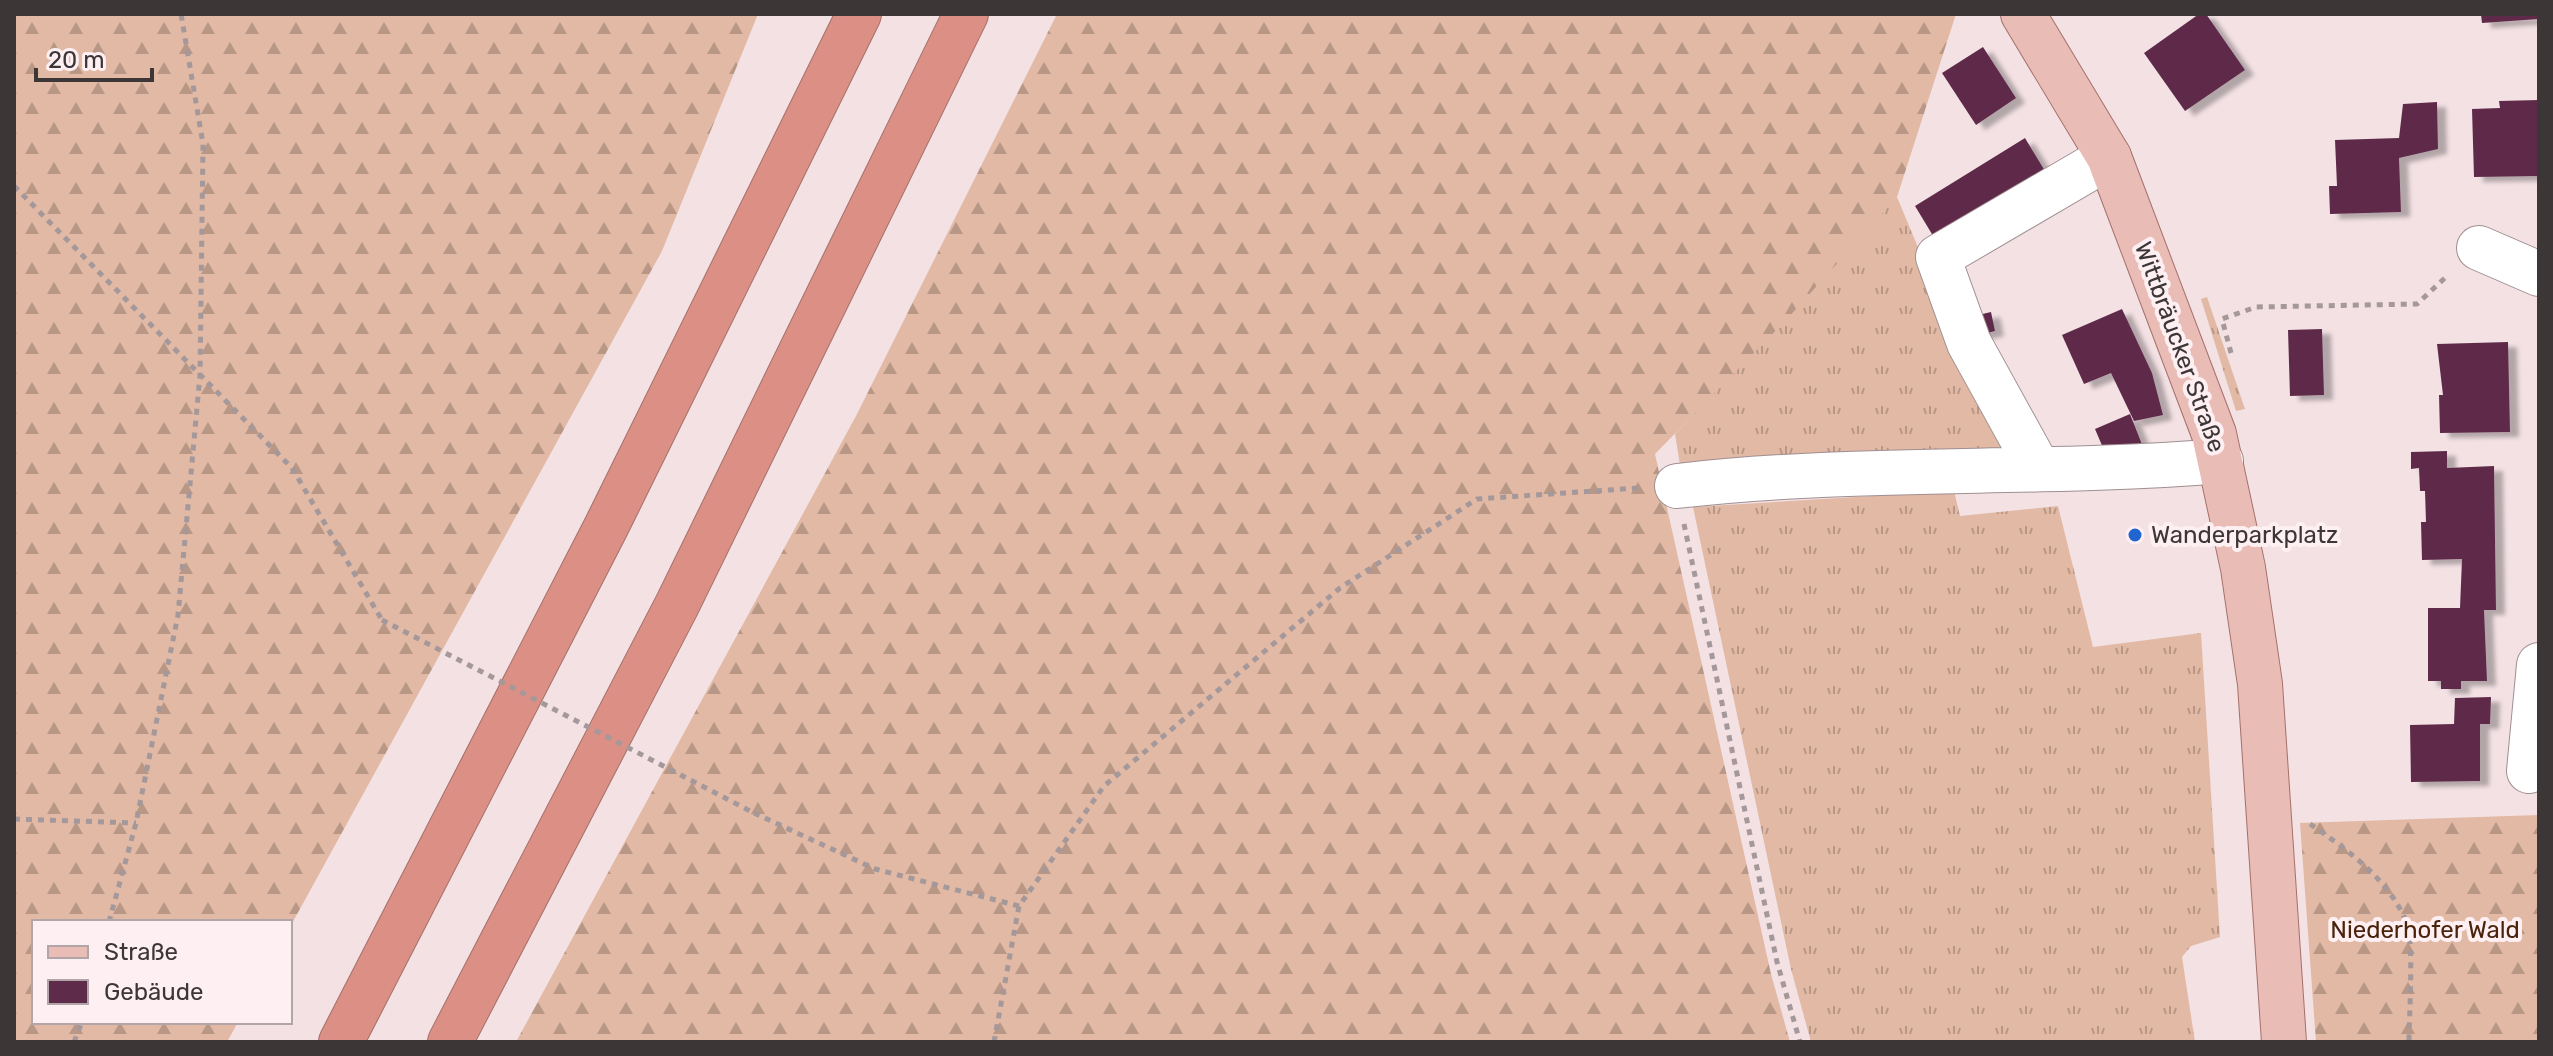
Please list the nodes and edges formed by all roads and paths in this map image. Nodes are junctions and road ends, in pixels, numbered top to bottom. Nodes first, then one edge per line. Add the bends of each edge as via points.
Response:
1 (181, 14) edge
2 (859, 14) edge
3 (966, 14) edge
4 (2023, 14) edge
5 (2109, 157) junction
6 (14, 186) edge
7 (2479, 248) joint
8 (2539, 274) edge
9 (2234, 364) dead end
10 (200, 375) junction
11 (2221, 461) junction
12 (2038, 468) junction
13 (1677, 486) junction
14 (2539, 665) edge
15 (2538, 671) edge
16 (2529, 771) dead end
17 (2270, 804) junction
18 (14, 819) edge
19 (136, 823) junction
20 (1019, 906) junction
21 (110, 920) edge
22 (341, 1042) edge
23 (450, 1042) edge
24 (994, 1042) edge
25 (1800, 1042) edge
26 (2284, 1042) edge
27 (2409, 1042) edge

1 - 10 path via 203,144
2 - 22 highway via 606,527
3 - 23 highway via 677,605
4 - 5 main road, Wittbräucker Straße
5 - 11 main road, Wittbräucker Straße via 2177,329
5 - 12 street via 1938,257 1969,343
6 - 10 path
7 - 8 street
7 - 9 path via 2417,304 2256,307 2222,319
10 - 19 path via 178,615
10 - 20 path, bridge via 292,468 382,620 754,813 875,869
11 - 12 street via 2128,469
11 - 17 main road, Wittbräucker Straße via 2260,684
12 - 13 street via 1808,474
13 - 20 path via 1477,499 1340,588 1104,786
13 - 25 path via 1777,962
14 - 15 street
15 - 16 street
17 - 26 main road, Wittbräucker Straße
17 - 27 path via 2300,817 2355,856 2383,885 2408,926
18 - 19 path
19 - 21 path
20 - 24 path

